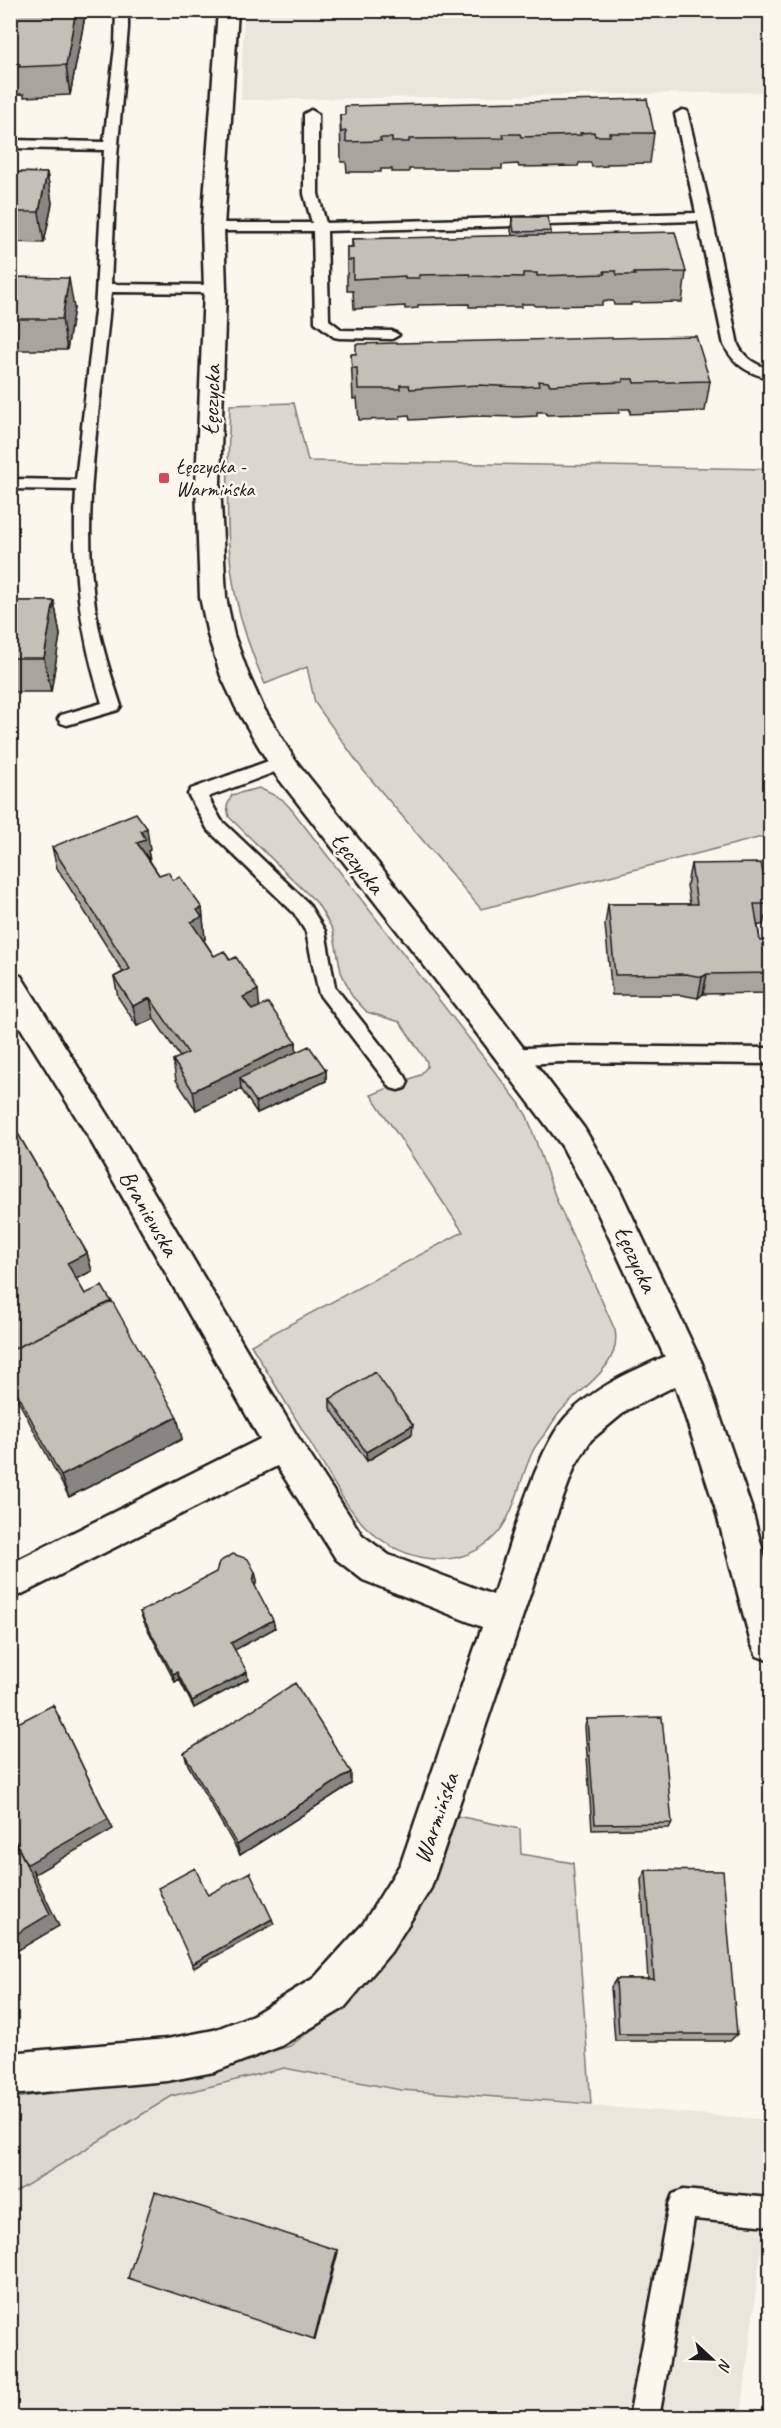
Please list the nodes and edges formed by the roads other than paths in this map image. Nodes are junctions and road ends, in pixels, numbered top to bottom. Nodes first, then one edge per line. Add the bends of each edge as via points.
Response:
1 (122, 10) edge
2 (228, 10) edge
3 (311, 114) dead end
4 (682, 114) dead end
5 (10, 144) edge
6 (111, 146) junction
7 (705, 217) junction
8 (213, 227) junction
9 (320, 227) junction
10 (104, 288) junction
11 (215, 289) junction
12 (392, 335) dead end
13 (771, 374) edge
14 (10, 484) edge
15 (83, 485) junction
16 (67, 719) dead end
17 (282, 762) junction
18 (10, 984) edge
19 (771, 1056) edge
20 (512, 1057) junction
21 (398, 1082) dead end
22 (685, 1364) junction
23 (283, 1444) junction
24 (10, 1583) edge
25 (502, 1617) junction
26 (771, 1643) edge
27 (10, 2074) edge
28 (771, 2212) edge
29 (644, 2418) edge

1 - 6 lane
2 - 8 main road, Łęczycka
3 - 9 lane via 311,194
4 - 7 lane
5 - 6 lane
6 - 10 lane
7 - 9 lane
7 - 13 lane via 734,352 746,365
8 - 9 lane
8 - 11 main road, Łęczycka
9 - 12 lane via 322,322 339,334
10 - 11 lane
10 - 15 lane
11 - 17 main road, Łęczycka via 208,484 213,597 235,676
14 - 15 lane
15 - 16 lane via 84,598 92,646 112,706
17 - 20 main road, Łęczycka
17 - 21 lane via 197,794 214,825 301,908 315,931 326,989
18 - 23 main road, Braniewska via 99,1127
19 - 20 lane
20 - 22 main road, Łęczycka via 573,1137 602,1188
22 - 25 main road, Warmińska via 627,1390 578,1430 558,1466
22 - 26 main road, Łęczycka via 733,1507
23 - 24 main road
23 - 25 main road, Braniewska via 349,1547 376,1568
25 - 27 main road, Warmińska via 417,1874 377,1938 329,1993 266,2031 214,2051 167,2060
28 - 29 lane via 683,2204

